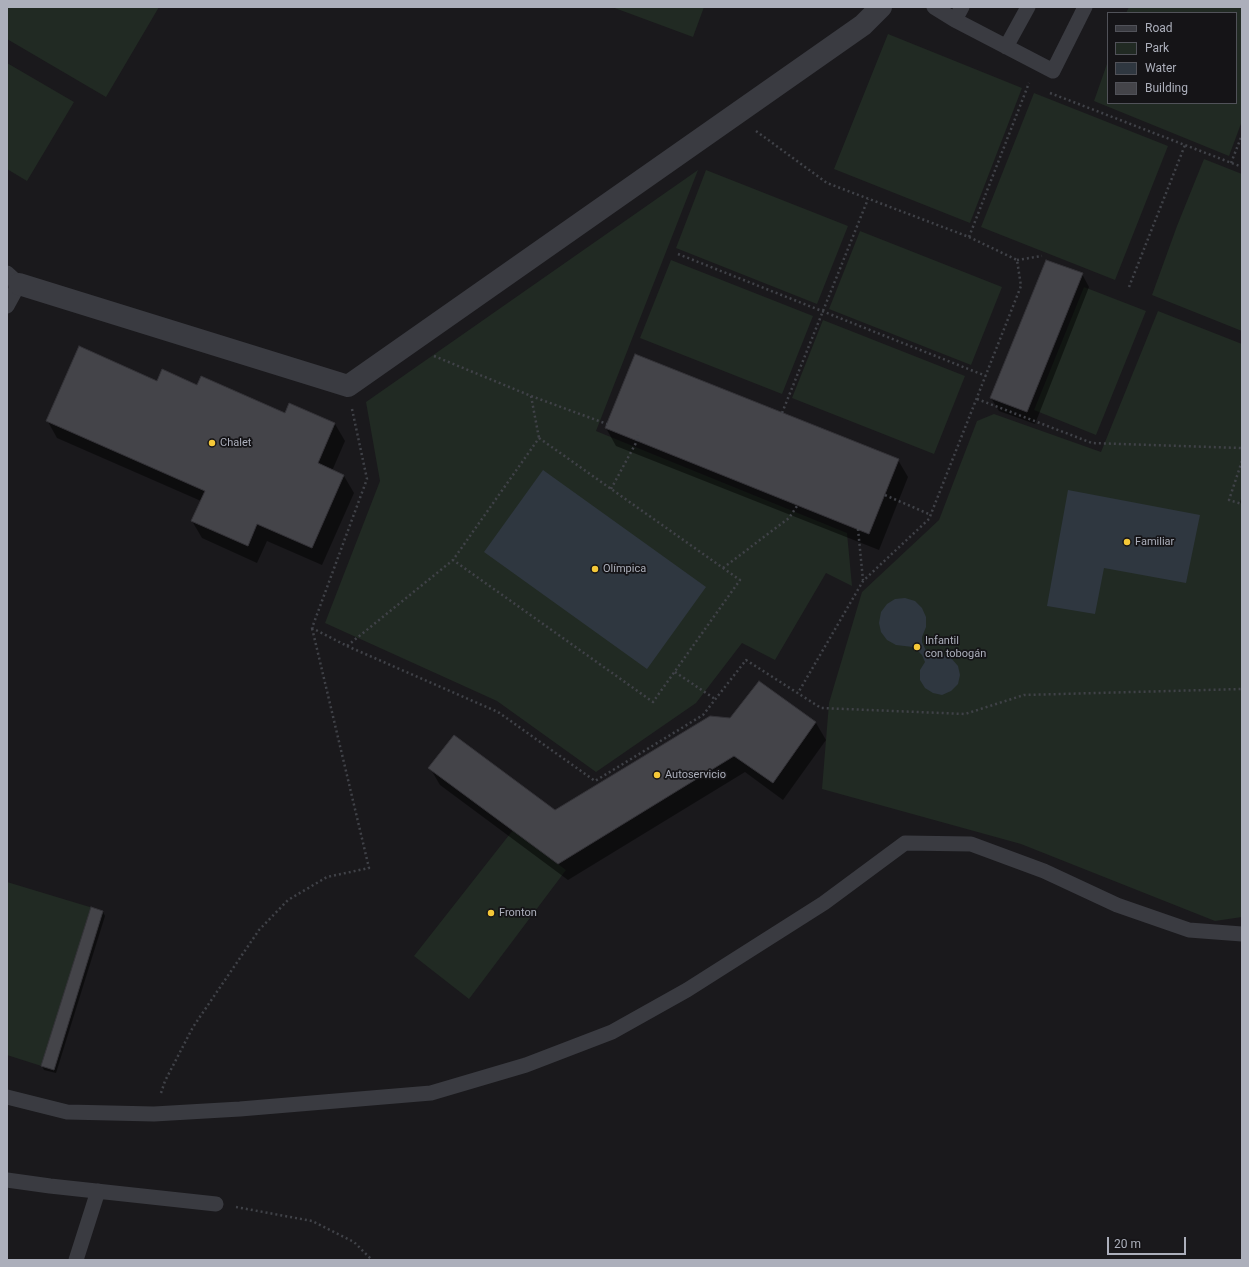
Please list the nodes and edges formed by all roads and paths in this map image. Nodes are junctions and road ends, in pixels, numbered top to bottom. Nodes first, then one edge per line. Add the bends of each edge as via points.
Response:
1 (881, 7) edge
2 (934, 7) edge
3 (962, 7) edge
4 (1028, 7) edge
5 (1085, 7) edge
6 (954, 20) junction
7 (1006, 47) junction
8 (1037, 63) junction
9 (1044, 90) dead end
10 (734, 115) junction
11 (1242, 135) edge
12 (1185, 145) junction
13 (1231, 163) junction
14 (1242, 167) edge
15 (868, 199) junction
16 (969, 237) junction
17 (678, 254) dead end
18 (1042, 256) dead end
19 (1017, 260) junction
20 (13, 279) edge
21 (1129, 287) dead end
22 (7, 306) edge
23 (823, 311) junction
24 (408, 345) junction
25 (986, 376) junction
26 (348, 386) junction
27 (531, 396) junction
28 (977, 399) junction
29 (782, 413) dead end
30 (607, 424) dead end
31 (638, 436) dead end
32 (539, 438) junction
33 (1242, 448) edge
34 (1242, 461) edge
35 (611, 490) junction
36 (885, 495) dead end
37 (1242, 504) edge
38 (797, 506) dead end
39 (931, 515) junction
40 (858, 529) dead end
41 (453, 560) junction
42 (723, 568) junction
43 (863, 581) junction
44 (312, 628) junction
45 (348, 646) junction
46 (675, 672) junction
47 (1242, 689) edge
48 (798, 693) junction
49 (715, 699) junction
50 (1242, 934) edge
51 (7, 1097) edge
52 (154, 1114) junction
53 (7, 1180) edge
54 (98, 1191) junction
55 (216, 1204) joint
56 (76, 1260) edge
57 (372, 1260) edge

1 - 10 street via 863,25
2 - 6 lane
3 - 6 lane
4 - 7 lane
5 - 8 lane via 1053,70
6 - 7 lane
7 - 8 lane
8 - 16 path
9 - 12 path
10 - 15 path via 827,183
10 - 24 street
11 - 13 path
12 - 13 path
12 - 21 path
13 - 14 path
15 - 16 path
15 - 23 path
16 - 19 path
17 - 23 path
18 - 19 path
19 - 25 path via 1021,286
20 - 22 lane
20 - 26 street
23 - 25 path
23 - 29 path
24 - 26 street
24 - 27 path
25 - 28 path
26 - 44 path via 367,479
27 - 30 path
27 - 32 path
28 - 33 path via 1092,443
28 - 39 path
31 - 35 path
32 - 35 path
32 - 41 path
34 - 37 path via 1229,500
35 - 42 path
36 - 39 path
38 - 42 path via 789,518
39 - 43 path
40 - 43 path
41 - 45 path
41 - 46 path via 653,702
42 - 46 path via 740,580
43 - 48 path
44 - 45 path
44 - 52 path via 369,868 327,877 288,900 259,930 193,1027 165,1081
45 - 49 path via 498,712 595,781 703,714
46 - 49 path
47 - 48 path via 1024,695 966,714 821,708
48 - 49 path via 746,660
50 - 52 lane via 1189,930 1118,905 1044,871 971,844 905,842 824,903 687,990 612,1032 526,1065 431,1093
51 - 52 lane via 67,1112
53 - 54 lane
54 - 55 lane
54 - 56 lane
55 - 57 path via 312,1221 354,1242

